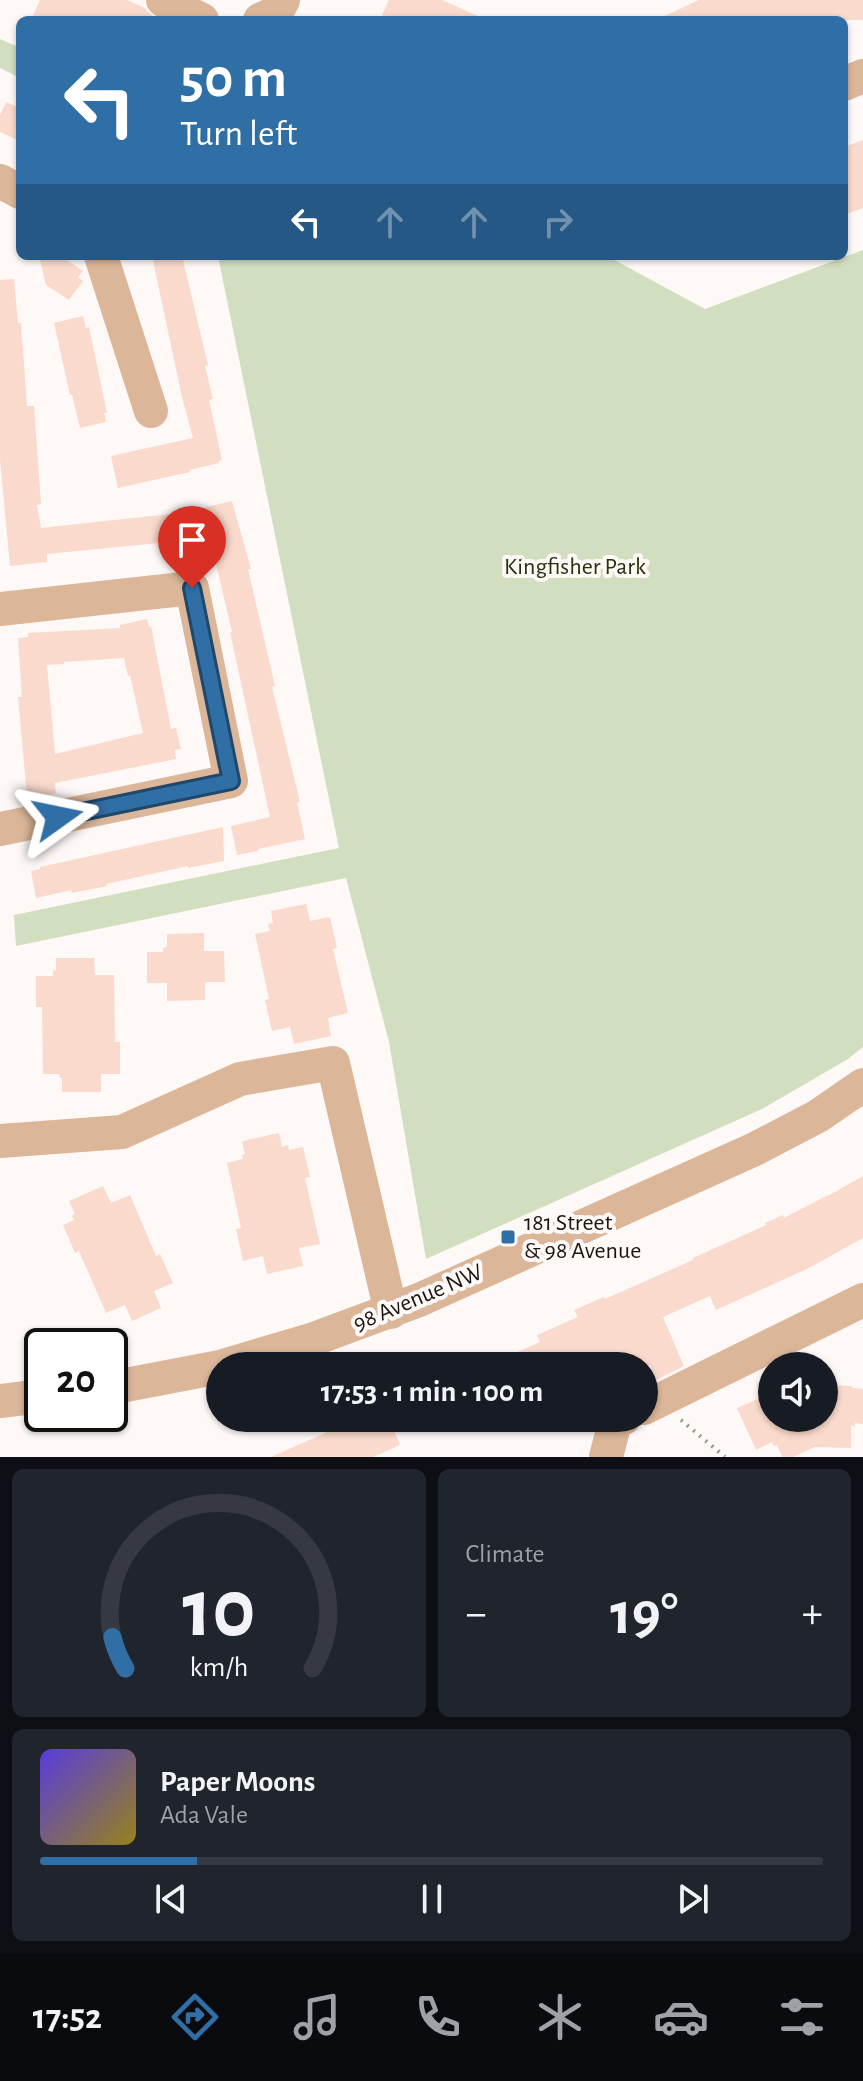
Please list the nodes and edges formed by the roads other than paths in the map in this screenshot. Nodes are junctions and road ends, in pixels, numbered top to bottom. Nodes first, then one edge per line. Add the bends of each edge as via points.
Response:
1 (163, 0) edge
2 (283, 0) edge
3 (194, 16) edge
4 (268, 16) edge
5 (102, 260) edge
6 (151, 411) dead end
7 (0, 609) edge
8 (0, 829) edge
9 (863, 1085) edge
10 (0, 1141) edge
11 (863, 1300) edge
12 (391, 1312) junction
13 (270, 1352) edge
14 (206, 1369) edge
15 (128, 1384) edge
16 (24, 1398) edge
17 (0, 1401) edge
18 (658, 1402) edge
19 (612, 1432) edge
20 (606, 1457) edge

1 - 3 street
2 - 4 street
5 - 6 street
7 - 8 street via 192,588 231,781
9 - 12 street, 98 Avenue NW via 755,1149
10 - 12 street via 122,1132 240,1079 333,1063
11 - 18 street
12 - 13 street, 98 Avenue NW
14 - 15 street, 98 Avenue NW
16 - 17 street
19 - 20 street

